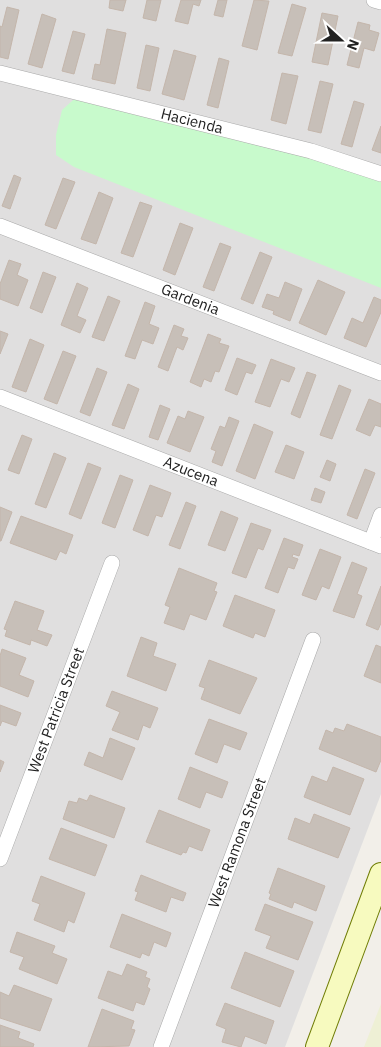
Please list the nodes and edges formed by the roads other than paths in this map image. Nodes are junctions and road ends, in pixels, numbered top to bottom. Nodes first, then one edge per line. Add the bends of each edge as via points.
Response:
1 (374, 0) edge
2 (381, 2) edge
3 (0, 73) edge
4 (381, 174) edge
5 (0, 226) edge
6 (381, 374) edge
7 (0, 397) edge
8 (381, 514) edge
9 (376, 544) edge
10 (112, 563) dead end
11 (313, 640) dead end
12 (0, 859) edge
13 (381, 874) edge
14 (161, 1047) edge
15 (317, 1047) edge

1 - 2 street
3 - 4 street, Hacienda via 311,151
5 - 6 street, Gardenia
7 - 9 street, Azucena
8 - 9 street
10 - 12 street, West Patricia Street
11 - 14 street, West Ramona Street
13 - 15 street

